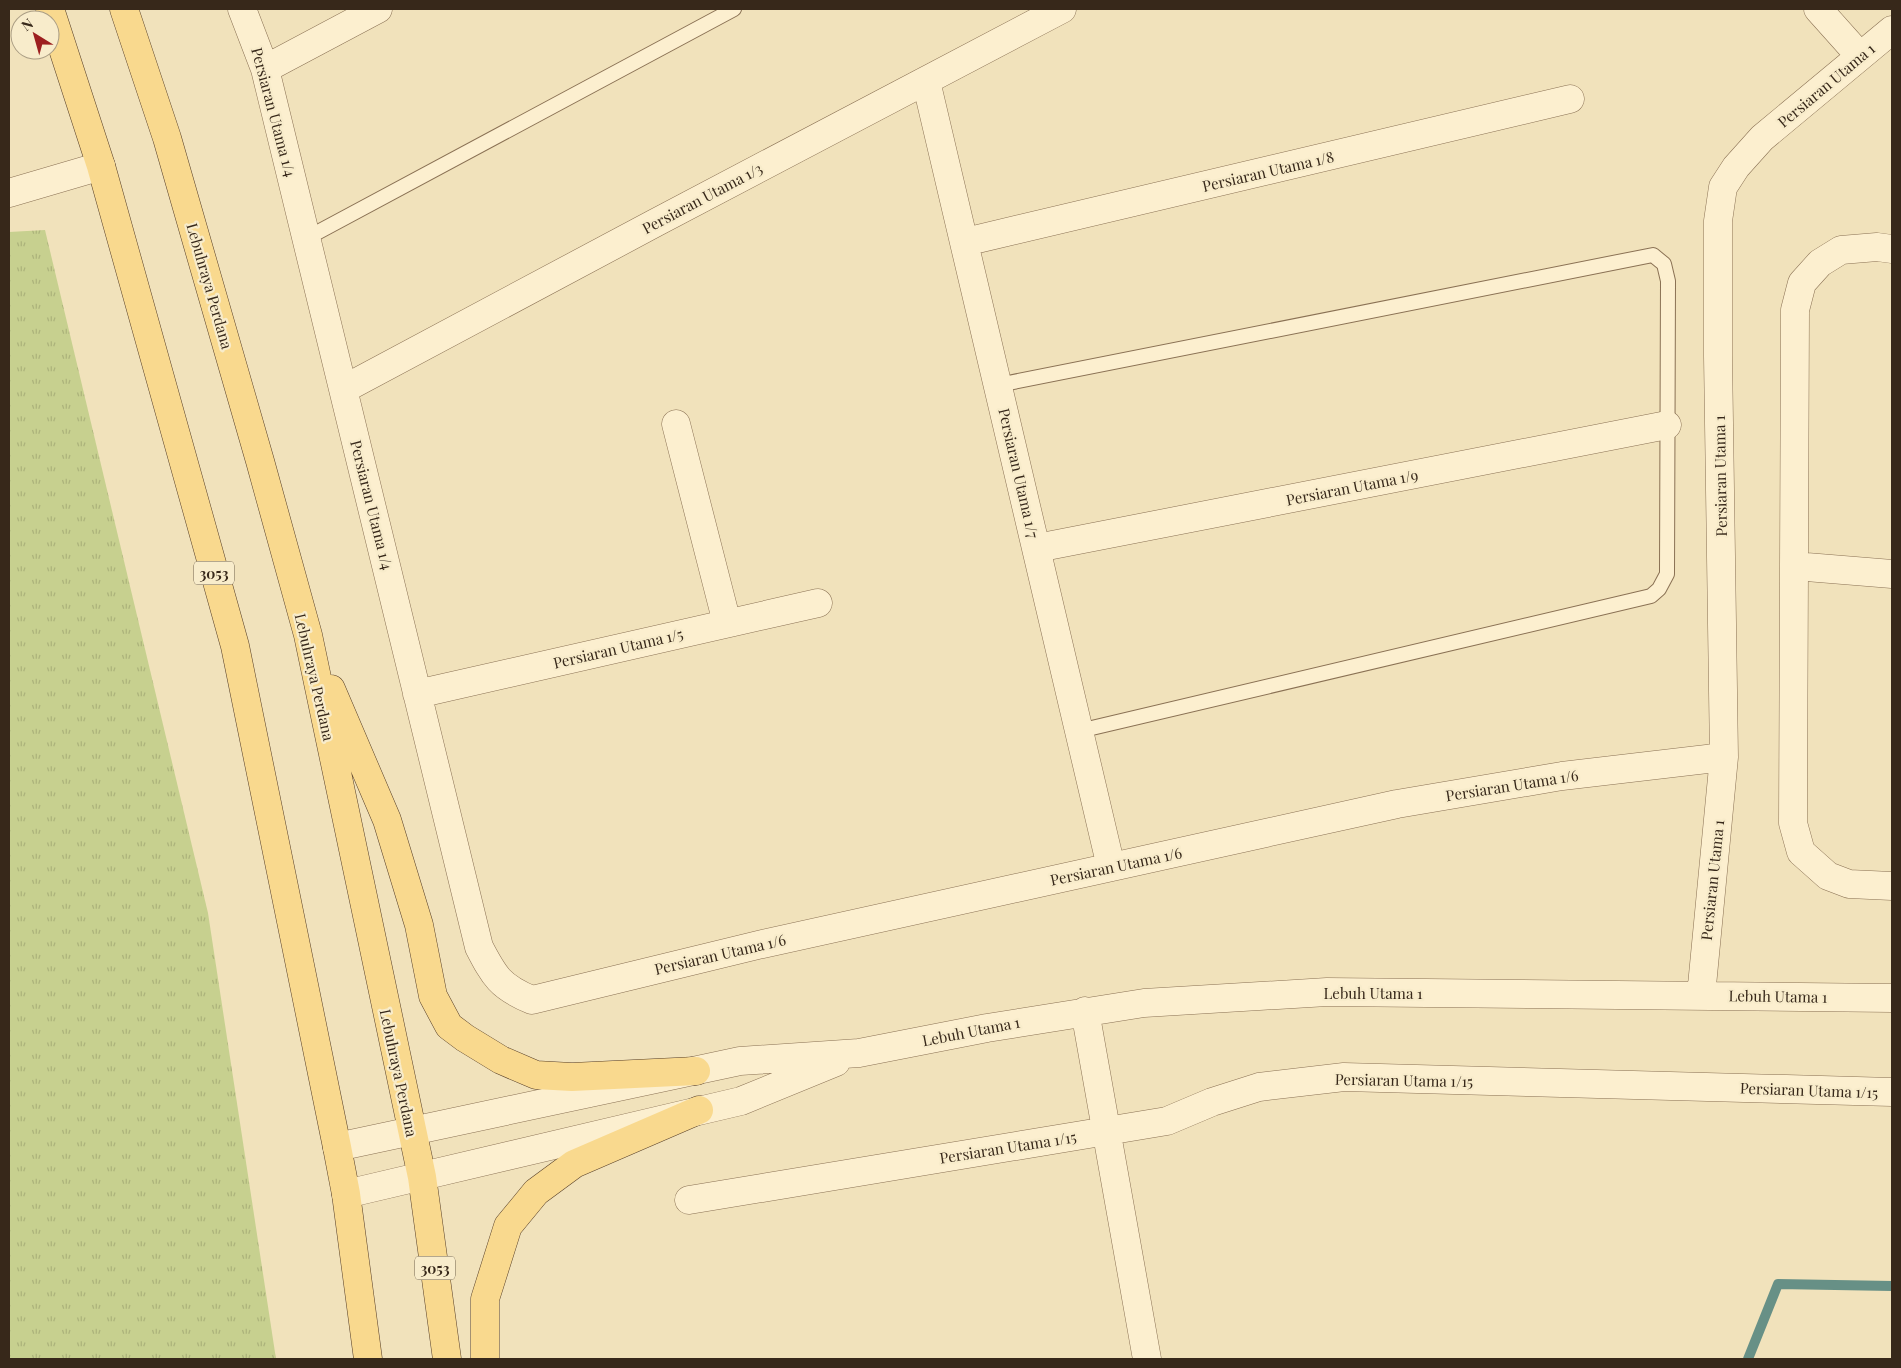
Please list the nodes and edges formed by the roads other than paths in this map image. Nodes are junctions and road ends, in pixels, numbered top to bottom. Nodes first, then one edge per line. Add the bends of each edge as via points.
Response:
1 (50, 9) edge
2 (124, 9) edge
3 (242, 9) edge
4 (378, 9) edge
5 (734, 9) edge
6 (1062, 9) edge
7 (1818, 9) edge
8 (1892, 30) edge
9 (1860, 56) junction
10 (265, 70) junction
11 (926, 80) junction
12 (1570, 100) dead end
13 (101, 166) junction
14 (9, 193) edge
15 (306, 238) junction
16 (965, 242) junction
17 (1892, 249) edge
18 (998, 385) junction
19 (344, 389) junction
20 (676, 424) dead end
21 (1666, 425) junction
22 (1037, 548) junction
23 (1794, 566) junction
24 (1892, 574) edge
25 (818, 603) dead end
26 (727, 623) junction
27 (308, 635) junction
28 (417, 694) junction
29 (1079, 731) junction
30 (1724, 757) junction
31 (1111, 867) junction
32 (1892, 886) edge
33 (514, 992) joint
34 (1701, 996) junction
35 (1892, 998) edge
36 (1085, 1011) junction
37 (859, 1053) junction
38 (696, 1071) junction
39 (1892, 1092) edge
40 (699, 1110) junction
41 (411, 1131) junction
42 (1106, 1131) junction
43 (338, 1147) junction
44 (422, 1177) junction
45 (346, 1194) junction
46 (690, 1200) dead end
47 (368, 1359) edge
48 (448, 1359) edge
49 (485, 1359) edge
50 (1148, 1359) edge

1 - 13 main road, 3053
2 - 27 main road, Lebuhraya Perdana / 3053 via 170,148
3 - 10 street, Persiaran Utama 1/4
4 - 10 street
5 - 15 lane
6 - 11 street, Persiaran Utama 1/3
7 - 9 street
8 - 9 street, Persiaran Utama 1
9 - 30 street, Persiaran Utama 1 via 1762,138 1723,187 1718,221 1718,356
10 - 15 street, Persiaran Utama 1/4
11 - 16 street, Persiaran Utama 1/7
11 - 19 street, Persiaran Utama 1/3
12 - 16 street, Persiaran Utama 1/8
13 - 14 street
13 - 43 main road, 3053 via 235,646
15 - 19 street, Persiaran Utama 1/4
16 - 18 street, Persiaran Utama 1/7
17 - 23 street via 1841,250 1820,263 1802,283 1795,310
18 - 21 lane via 1653,255 1664,264 1668,281
18 - 22 street, Persiaran Utama 1/7
19 - 28 street, Persiaran Utama 1/4
20 - 26 street
21 - 22 street, Persiaran Utama 1/9
21 - 29 lane via 1667,574 1651,596
22 - 29 street, Persiaran Utama 1/7
23 - 24 street
23 - 32 street via 1793,822 1801,852 1828,876 1848,884
25 - 26 street, Persiaran Utama 1/5
26 - 28 street, Persiaran Utama 1/5
27 - 38 main road via 387,820 419,924 433,996 449,1026 501,1060 536,1075 572,1077
27 - 41 main road, Lebuhraya Perdana / 3053
28 - 33 street, Persiaran Utama 1/4 via 479,947 494,975
29 - 31 street, Persiaran Utama 1/7
30 - 31 street, Persiaran Utama 1/6 via 1562,776 1406,803
30 - 34 street, Persiaran Utama 1
31 - 33 street, Persiaran Utama 1/6 via 758,945 532,1000
34 - 35 street, Lebuh Utama 1
34 - 36 street, Lebuh Utama 1 via 1327,992 1144,1003
36 - 37 street, Lebuh Utama 1
36 - 42 street
37 - 38 street via 740,1061
37 - 40 street via 741,1101
38 - 41 street
39 - 42 street, Persiaran Utama 1/15 via 1344,1077 1259,1087 1167,1121
40 - 44 street
40 - 49 main road via 574,1164 536,1192 508,1226 485,1299
41 - 43 street
41 - 44 main road, Lebuhraya Perdana / 3053
42 - 46 street, Persiaran Utama 1/15
42 - 50 street
43 - 45 main road, 3053
44 - 45 street
44 - 48 main road, Lebuhraya Perdana / 3053
45 - 47 main road, 3053

